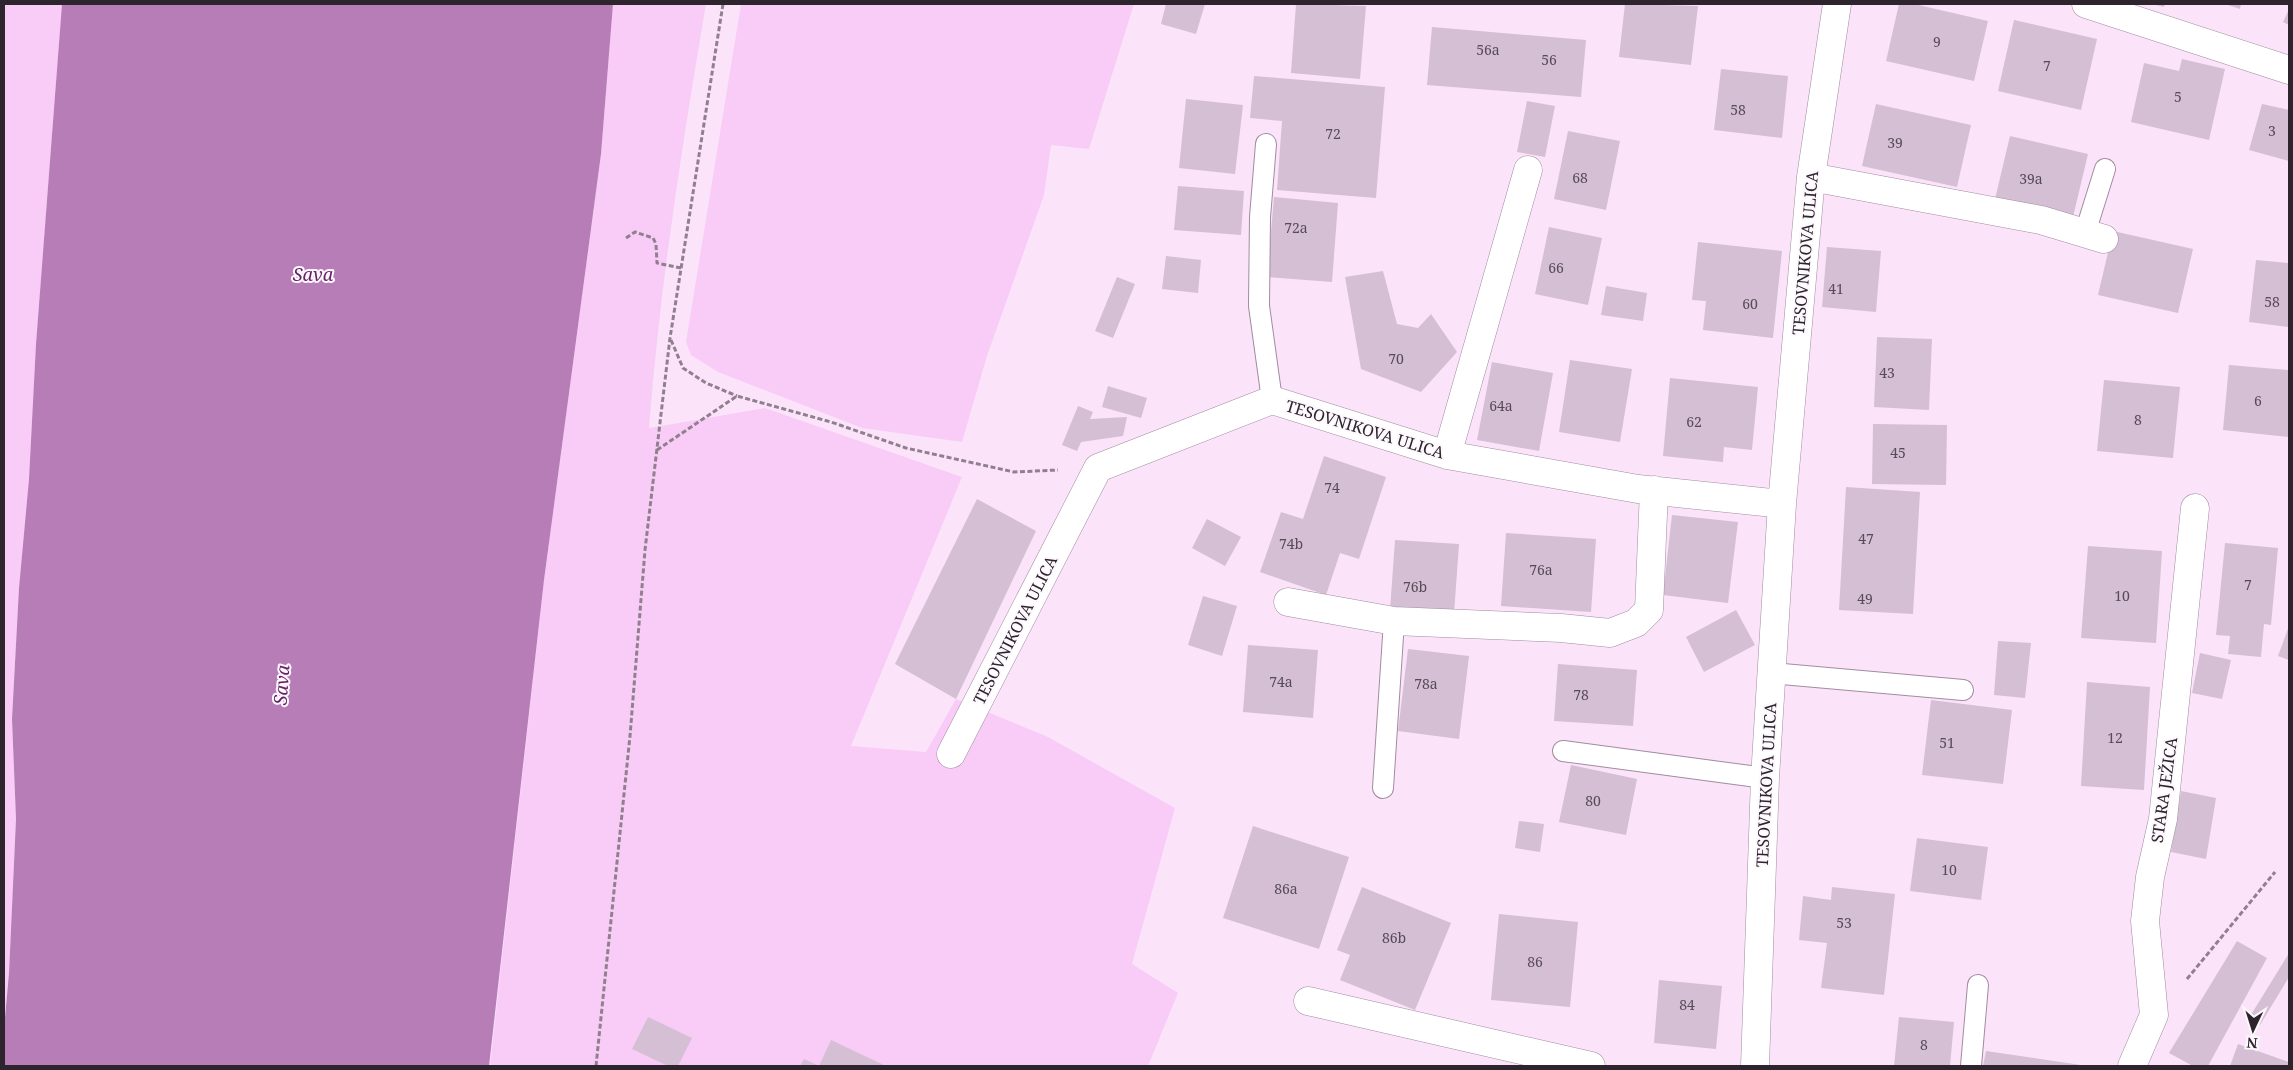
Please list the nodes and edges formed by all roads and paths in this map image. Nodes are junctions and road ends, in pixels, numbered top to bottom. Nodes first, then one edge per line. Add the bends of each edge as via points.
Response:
1 (723, 4) edge
2 (1837, 4) edge
3 (2086, 4) edge
4 (2289, 70) edge
5 (1266, 144) dead end
6 (1528, 170) dead end
7 (2105, 170) dead end
8 (1811, 176) junction
9 (2094, 236) joint
10 (626, 238) dead end
11 (681, 268) junction
12 (670, 338) junction
13 (737, 396) junction
14 (1272, 400) junction
15 (657, 450) junction
16 (1447, 456) junction
17 (1098, 468) junction
18 (1654, 490) junction
19 (1782, 504) junction
20 (2196, 508) dead end
21 (1288, 602) dead end
22 (1394, 621) junction
23 (1771, 673) junction
24 (1963, 690) dead end
25 (1563, 751) dead end
26 (951, 754) dead end
27 (1765, 778) junction
28 (1383, 788) dead end
29 (2275, 872) dead end
30 (1978, 985) dead end
31 (1308, 1001) dead end
32 (2154, 1015) junction
33 (596, 1066) edge
34 (1591, 1066) edge
35 (1755, 1066) edge
36 (1971, 1066) edge
37 (2132, 1066) edge

1 - 11 path
2 - 8 street, TESOVNIKOVA ULICA
3 - 4 street
5 - 14 lane via 1260,217 1259,306
6 - 16 street
7 - 9 lane
8 - 9 street via 2041,220
8 - 19 street, TESOVNIKOVA ULICA
10 - 11 path via 635,232 653,238 657,263
11 - 12 path
12 - 13 path via 683,368 706,383
12 - 15 path
13 - 15 path
13 - 17 path via 831,422 906,448 1014,472
14 - 16 street, TESOVNIKOVA ULICA
14 - 17 street, TESOVNIKOVA ULICA
15 - 33 path
16 - 18 street, TESOVNIKOVA ULICA
17 - 26 street, TESOVNIKOVA ULICA
18 - 19 street, TESOVNIKOVA ULICA
18 - 22 street via 1649,610 1636,623 1610,633
19 - 23 street, TESOVNIKOVA ULICA
20 - 32 street, STARA JEŽICA via 2163,819 2150,877 2145,921
21 - 22 street
22 - 28 lane
23 - 24 lane
23 - 27 street, TESOVNIKOVA ULICA
25 - 27 lane
27 - 35 street, TESOVNIKOVA ULICA
29 - 32 path via 2207,957
30 - 36 lane
31 - 34 street
32 - 37 street, STARA JEŽICA

